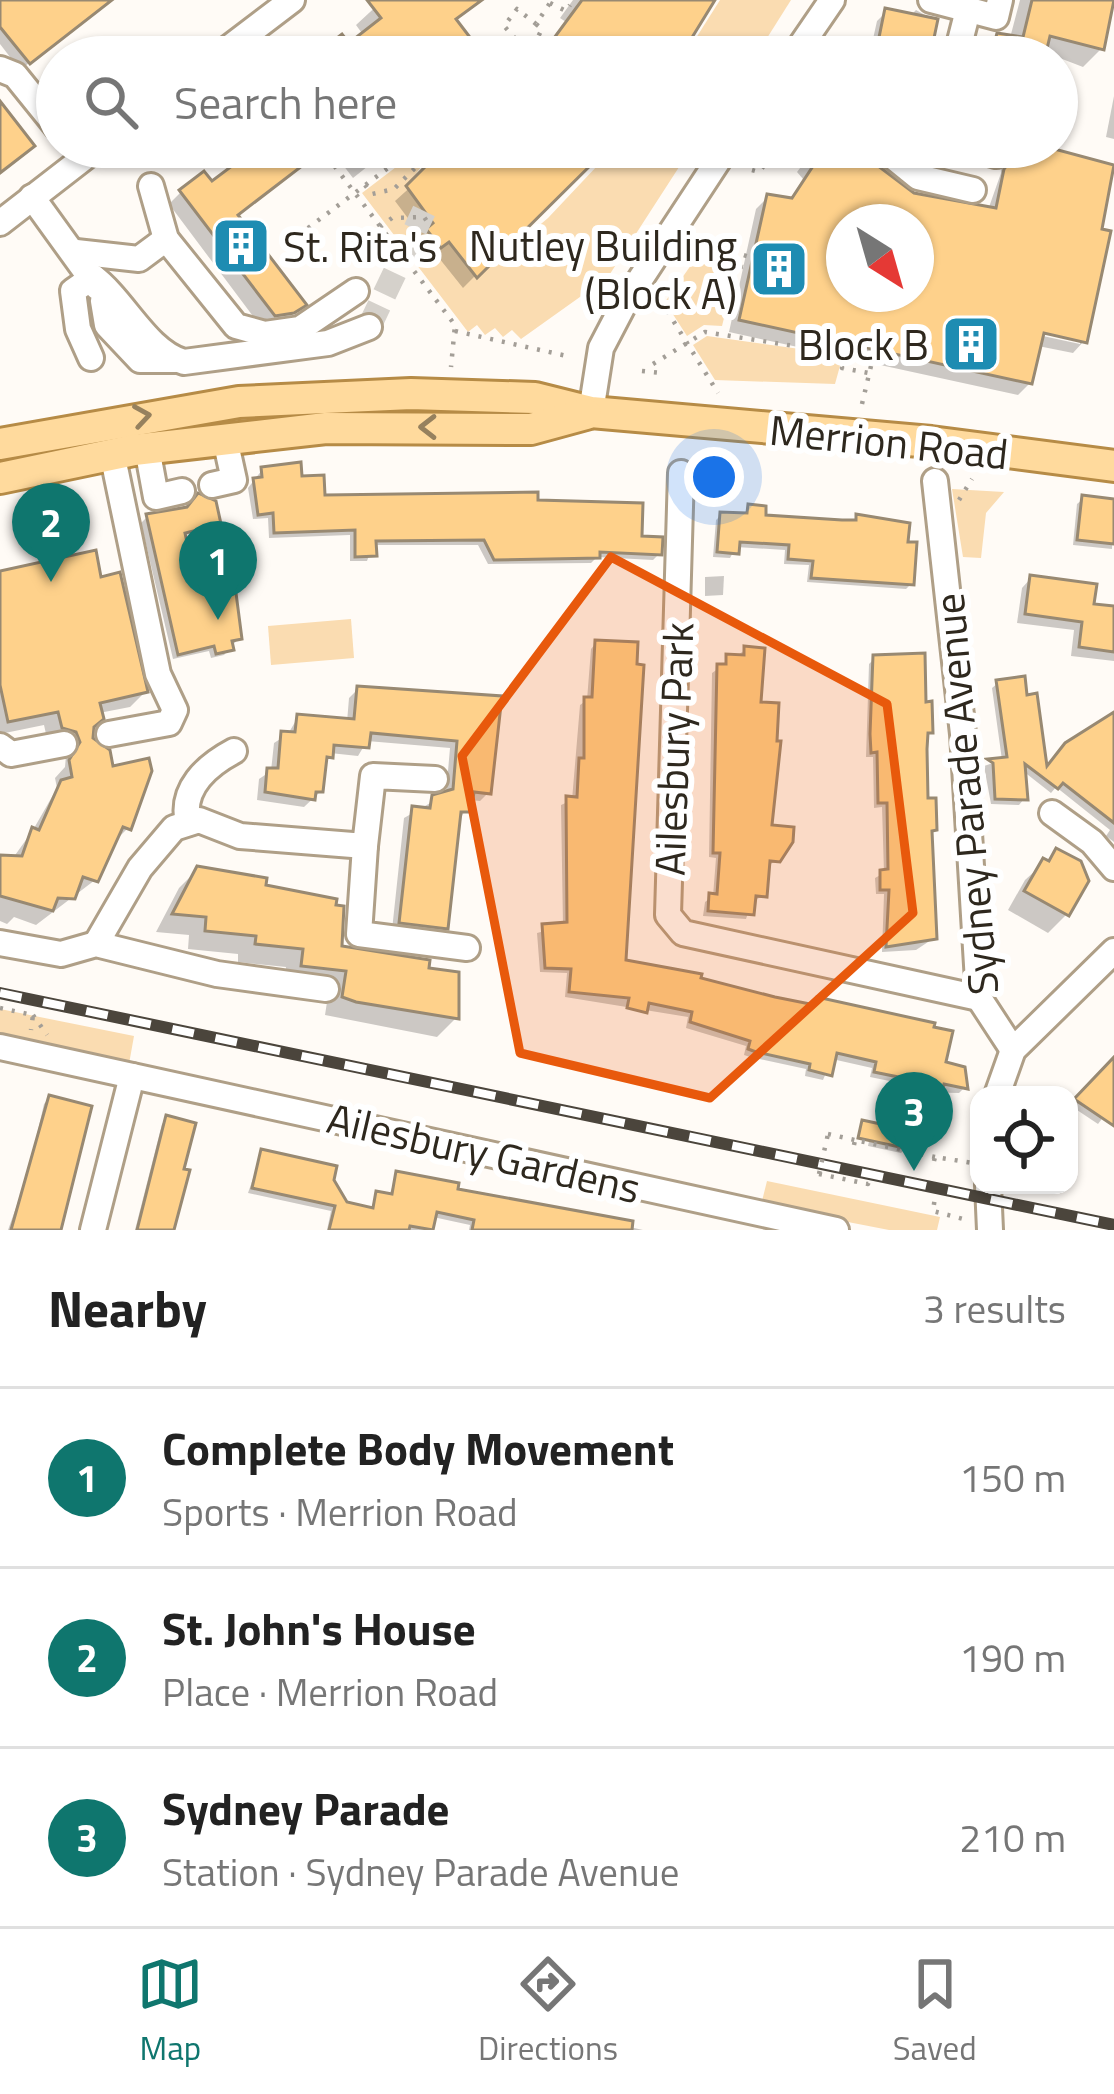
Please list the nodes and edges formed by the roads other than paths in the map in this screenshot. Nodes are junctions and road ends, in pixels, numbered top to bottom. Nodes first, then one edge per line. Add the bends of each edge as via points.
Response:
1 (245, 0) edge
2 (292, 0) edge
3 (832, 0) edge
4 (931, 0) edge
5 (1000, 0) edge
6 (968, 10) junction
7 (260, 24) junction
8 (245, 36) edge
9 (807, 36) edge
10 (961, 36) edge
11 (0, 69) edge
12 (36, 102) edge
13 (65, 168) edge
14 (714, 168) edge
15 (908, 168) edge
16 (151, 186) dead end
17 (973, 190) dead end
18 (32, 197) junction
19 (0, 223) edge
20 (166, 239) junction
21 (142, 270) dead end
22 (87, 276) junction
23 (356, 290) dead end
24 (369, 327) dead end
25 (353, 393) junction
26 (591, 412) junction
27 (353, 428) junction
28 (9, 439) edge
29 (225, 439) junction
30 (147, 448) junction
31 (112, 454) junction
32 (1114, 466) edge
33 (680, 472) dead end
34 (0, 478) edge
35 (935, 481) dead end
36 (212, 485) dead end
37 (182, 491) dead end
38 (109, 734) dead end
39 (64, 744) dead end
40 (0, 746) edge
41 (234, 751) dead end
42 (435, 779) dead end
43 (1052, 813) dead end
44 (188, 823) junction
45 (365, 846) junction
46 (1114, 868) edge
47 (0, 943) edge
48 (96, 944) junction
49 (466, 948) dead end
50 (1112, 956) edge
51 (326, 989) dead end
52 (979, 998) junction
53 (0, 1047) edge
54 (1013, 1050) junction
55 (132, 1076) junction
56 (1000, 1086) edge
57 (986, 1194) edge
58 (979, 1228) edge
59 (93, 1230) edge
60 (836, 1230) edge

1 - 7 street
2 - 7 street
3 - 9 street
4 - 6 street
5 - 6 street via 996,16
6 - 10 street
7 - 8 street
11 - 12 street
13 - 18 street
14 - 26 street via 601,348
15 - 17 street
16 - 20 street
18 - 19 street
18 - 22 street
20 - 22 street via 139,260
20 - 23 street via 246,331 300,329
21 - 22 street
22 - 24 street via 165,361 267,354
25 - 26 main road, Merrion Road via 535,398
25 - 27 main road
28 -> 25 main road, Merrion Road via 239,402
26 -> 27 main road, Merrion Road via 531,429
26 - 32 main road, Merrion Road
27 - 29 main road, Merrion Road
29 - 30 main road, Merrion Road
29 - 36 street via 234,480
30 - 31 main road, Merrion Road
30 - 37 street via 156,497
31 - 34 main road, Merrion Road
31 - 38 street via 158,674 175,710 169,722
33 - 52 street, Ailesbury Park via 668,915 682,933
35 - 52 street, Sydney Parade Avenue via 963,734
39 - 40 street via 11,754
41 - 44 street via 193,785
42 - 45 street via 374,776
43 - 46 street
44 - 45 street via 240,836
44 - 48 street via 140,868
45 - 49 street via 359,934
47 - 48 street via 61,953
48 - 51 street via 217,974
50 - 54 street
52 - 54 street, Sydney Parade Avenue
53 - 55 street, Ailesbury Gardens
54 - 56 street, Sydney Parade Avenue
55 - 59 street
55 - 60 street, Ailesbury Gardens
57 - 58 street

